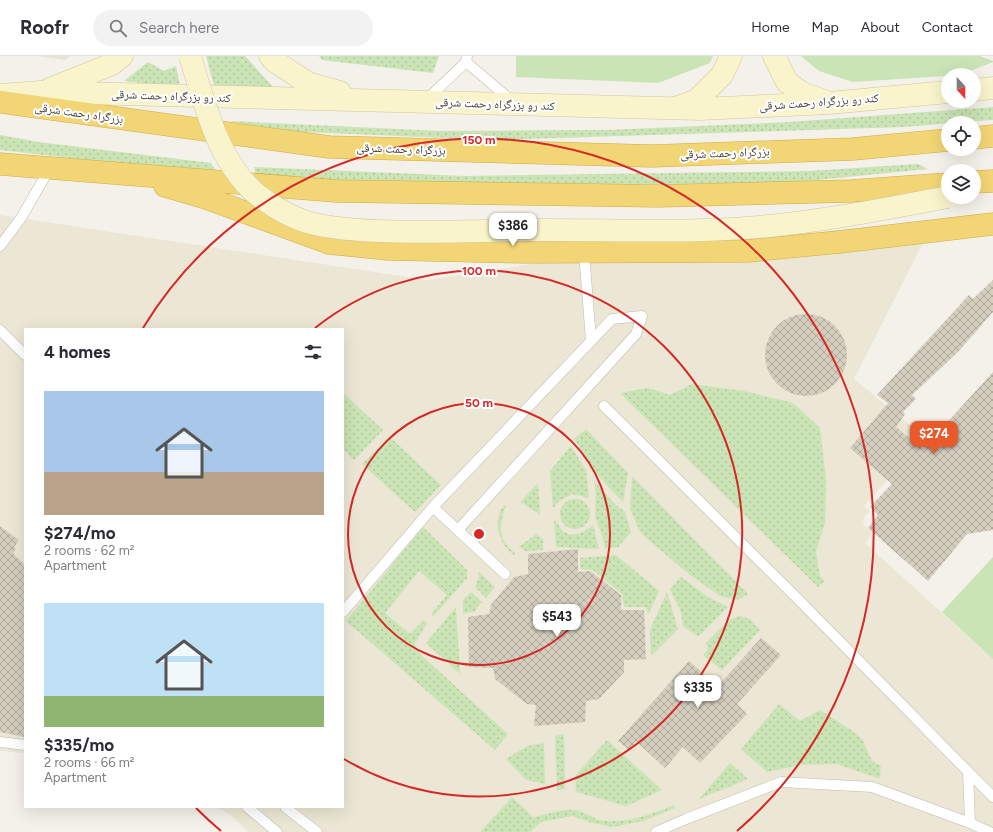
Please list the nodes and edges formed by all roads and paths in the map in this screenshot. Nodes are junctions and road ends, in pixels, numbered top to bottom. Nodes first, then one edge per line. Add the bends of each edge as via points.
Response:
1 (122, 56) edge
2 (190, 56) edge
3 (270, 56) edge
4 (731, 56) edge
5 (774, 56) edge
6 (466, 59) edge
7 (993, 88) edge
8 (981, 89) edge
9 (41, 92) junction
10 (941, 93) edge
11 (0, 95) edge
12 (374, 101) junction
13 (0, 102) edge
14 (424, 102) junction
15 (829, 103) junction
16 (516, 105) junction
17 (672, 109) junction
18 (993, 136) edge
19 (981, 137) edge
20 (941, 141) edge
21 (0, 164) edge
22 (50, 168) junction
23 (124, 174) junction
24 (993, 180) edge
25 (981, 181) edge
26 (941, 185) edge
27 (993, 188) edge
28 (981, 191) edge
29 (941, 198) edge
30 (993, 224) edge
31 (0, 246) edge
32 (584, 252) junction
33 (0, 330) edge
34 (591, 341) junction
35 (24, 355) edge
36 (604, 406) dead end
37 (433, 507) junction
38 (458, 530) junction
39 (505, 574) dead end
40 (344, 611) edge
41 (0, 742) edge
42 (24, 745) edge
43 (968, 771) junction
44 (993, 796) edge
45 (248, 808) edge
46 (286, 808) edge
47 (970, 823) junction
48 (277, 832) edge
49 (317, 832) edge
50 (656, 832) edge
51 (990, 832) edge

1 - 9 main road via 112,64
2 - 29 main road, bridge via 209,116 231,165 263,199 302,220 326,225 354,230 407,232 664,231 768,226 827,219
3 - 12 main road via 308,83
4 - 17 main road via 722,75 697,100
5 - 15 main road via 786,82 802,93
6 - 14 lane
6 - 16 lane
7 - 8 main road
9 - 11 main road
9 - 12 main road, کند رو بزرگراه رحمت شرقی
10 - 15 main road, کند رو بزرگراه رحمت شرقی
12 - 14 main road, کند رو بزرگراه رحمت شرقی
13 - 20 highway, بزرگراه رحمت شرقی via 329,147 652,156 853,149
14 - 16 main road, کند رو بزرگراه رحمت شرقی
15 - 17 main road, کند رو بزرگراه رحمت شرقی via 700,110
16 - 17 main road, کند رو بزرگراه رحمت شرقی
18 - 19 highway
21 - 22 highway
22 - 23 highway
22 - 31 lane via 21,218
23 - 26 highway via 336,191 659,196 851,191
23 - 32 highway via 206,198 329,243 388,249
24 - 25 highway
27 - 28 main road
30 - 32 highway via 747,251
32 - 34 lane
33 - 35 lane
34 - 37 lane
34 - 38 lane via 612,319 642,316 636,334
36 - 43 lane
37 - 38 lane
37 - 40 lane
38 - 39 lane
41 - 42 lane
43 - 44 lane
43 - 47 lane
45 - 48 lane
46 - 49 lane
47 - 50 lane via 872,787 781,782
47 - 51 lane

